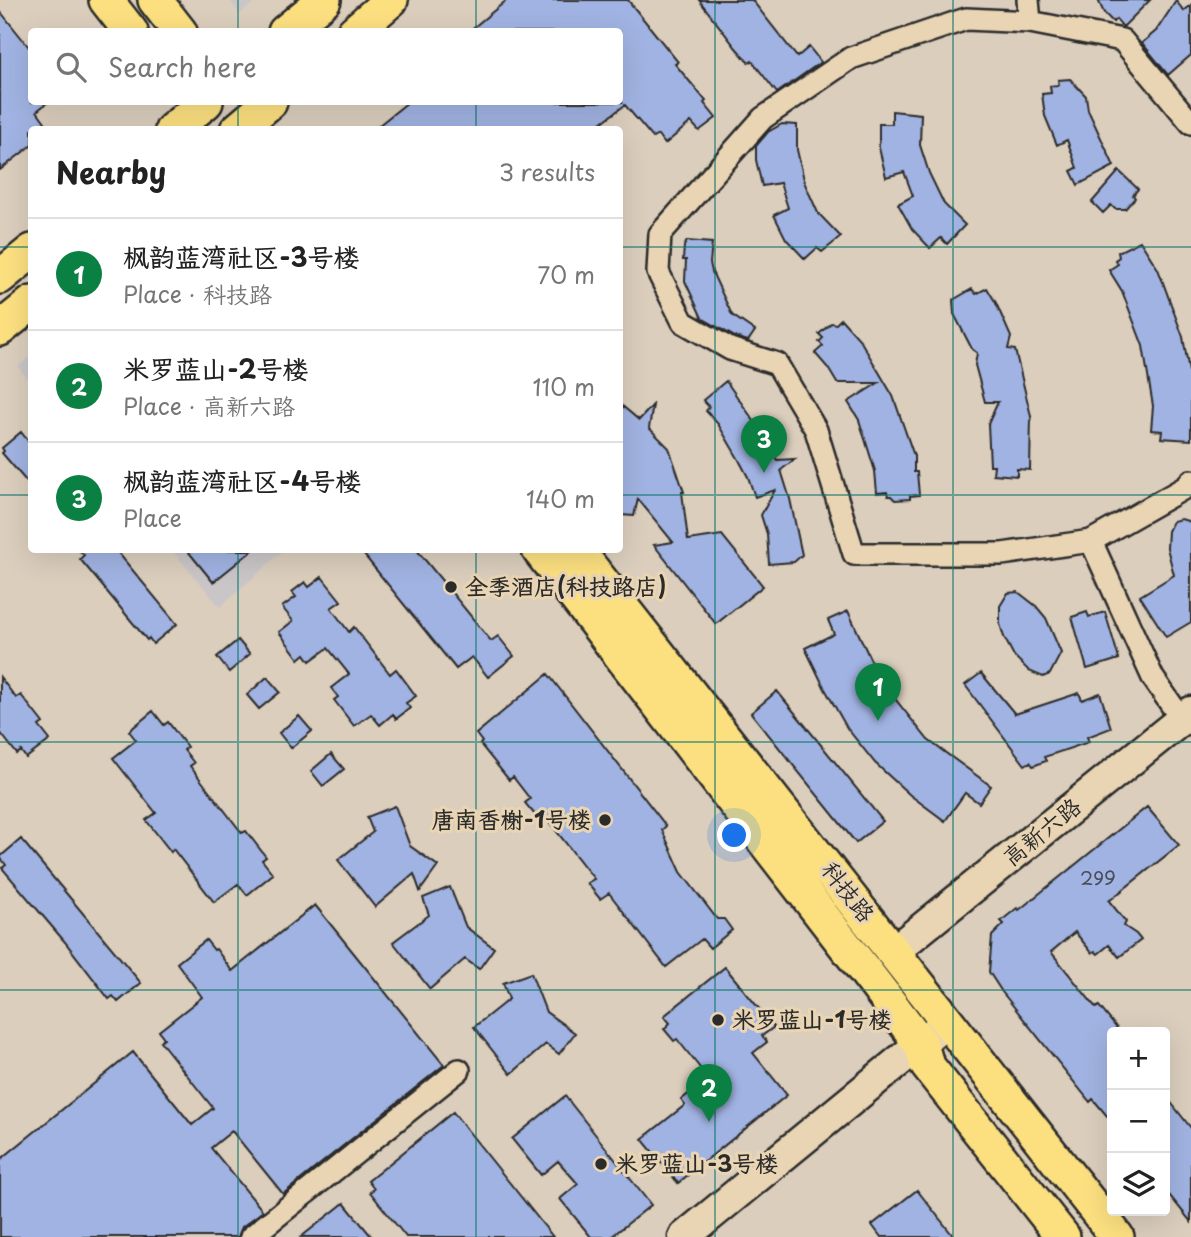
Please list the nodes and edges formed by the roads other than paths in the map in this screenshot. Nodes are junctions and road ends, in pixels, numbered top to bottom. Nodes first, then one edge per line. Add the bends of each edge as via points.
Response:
1 (106, 0) edge
2 (155, 0) edge
3 (324, 0) edge
4 (391, 0) edge
5 (1028, 0) edge
6 (1030, 22) junction
7 (128, 28) edge
8 (177, 28) edge
9 (290, 28) edge
10 (359, 28) edge
11 (265, 105) edge
12 (237, 121) edge
13 (1191, 123) edge
14 (28, 254) edge
15 (0, 277) edge
16 (28, 306) edge
17 (0, 329) edge
18 (1191, 481) edge
19 (1091, 541) junction
20 (541, 553) edge
21 (579, 553) edge
22 (1186, 716) edge
23 (894, 951) junction
24 (955, 1030) junction
25 (924, 1055) junction
26 (459, 1070) dead end
27 (251, 1237) edge
28 (684, 1237) edge
29 (715, 1237) edge
30 (1063, 1237) edge
31 (1117, 1237) edge

1 - 7 main road
2 - 8 main road
3 - 9 main road
4 - 10 main road
5 - 6 street
6 - 13 street via 1122,40
6 - 19 street via 966,19 851,58 763,118 660,234 658,272 683,322 730,349 777,364 816,430 854,554 1002,554
11 - 12 main road
14 - 15 main road
16 - 17 main road
18 - 19 street
19 - 22 street via 1153,678
20 - 25 main road, 科技路
21 - 23 main road, 科技路
22 - 23 street, 高新六路
23 - 24 main road, 科技路
24 - 25 street
24 - 31 main road, 科技路
25 - 28 street
25 - 29 street
25 - 30 main road, 科技路
26 - 27 street

